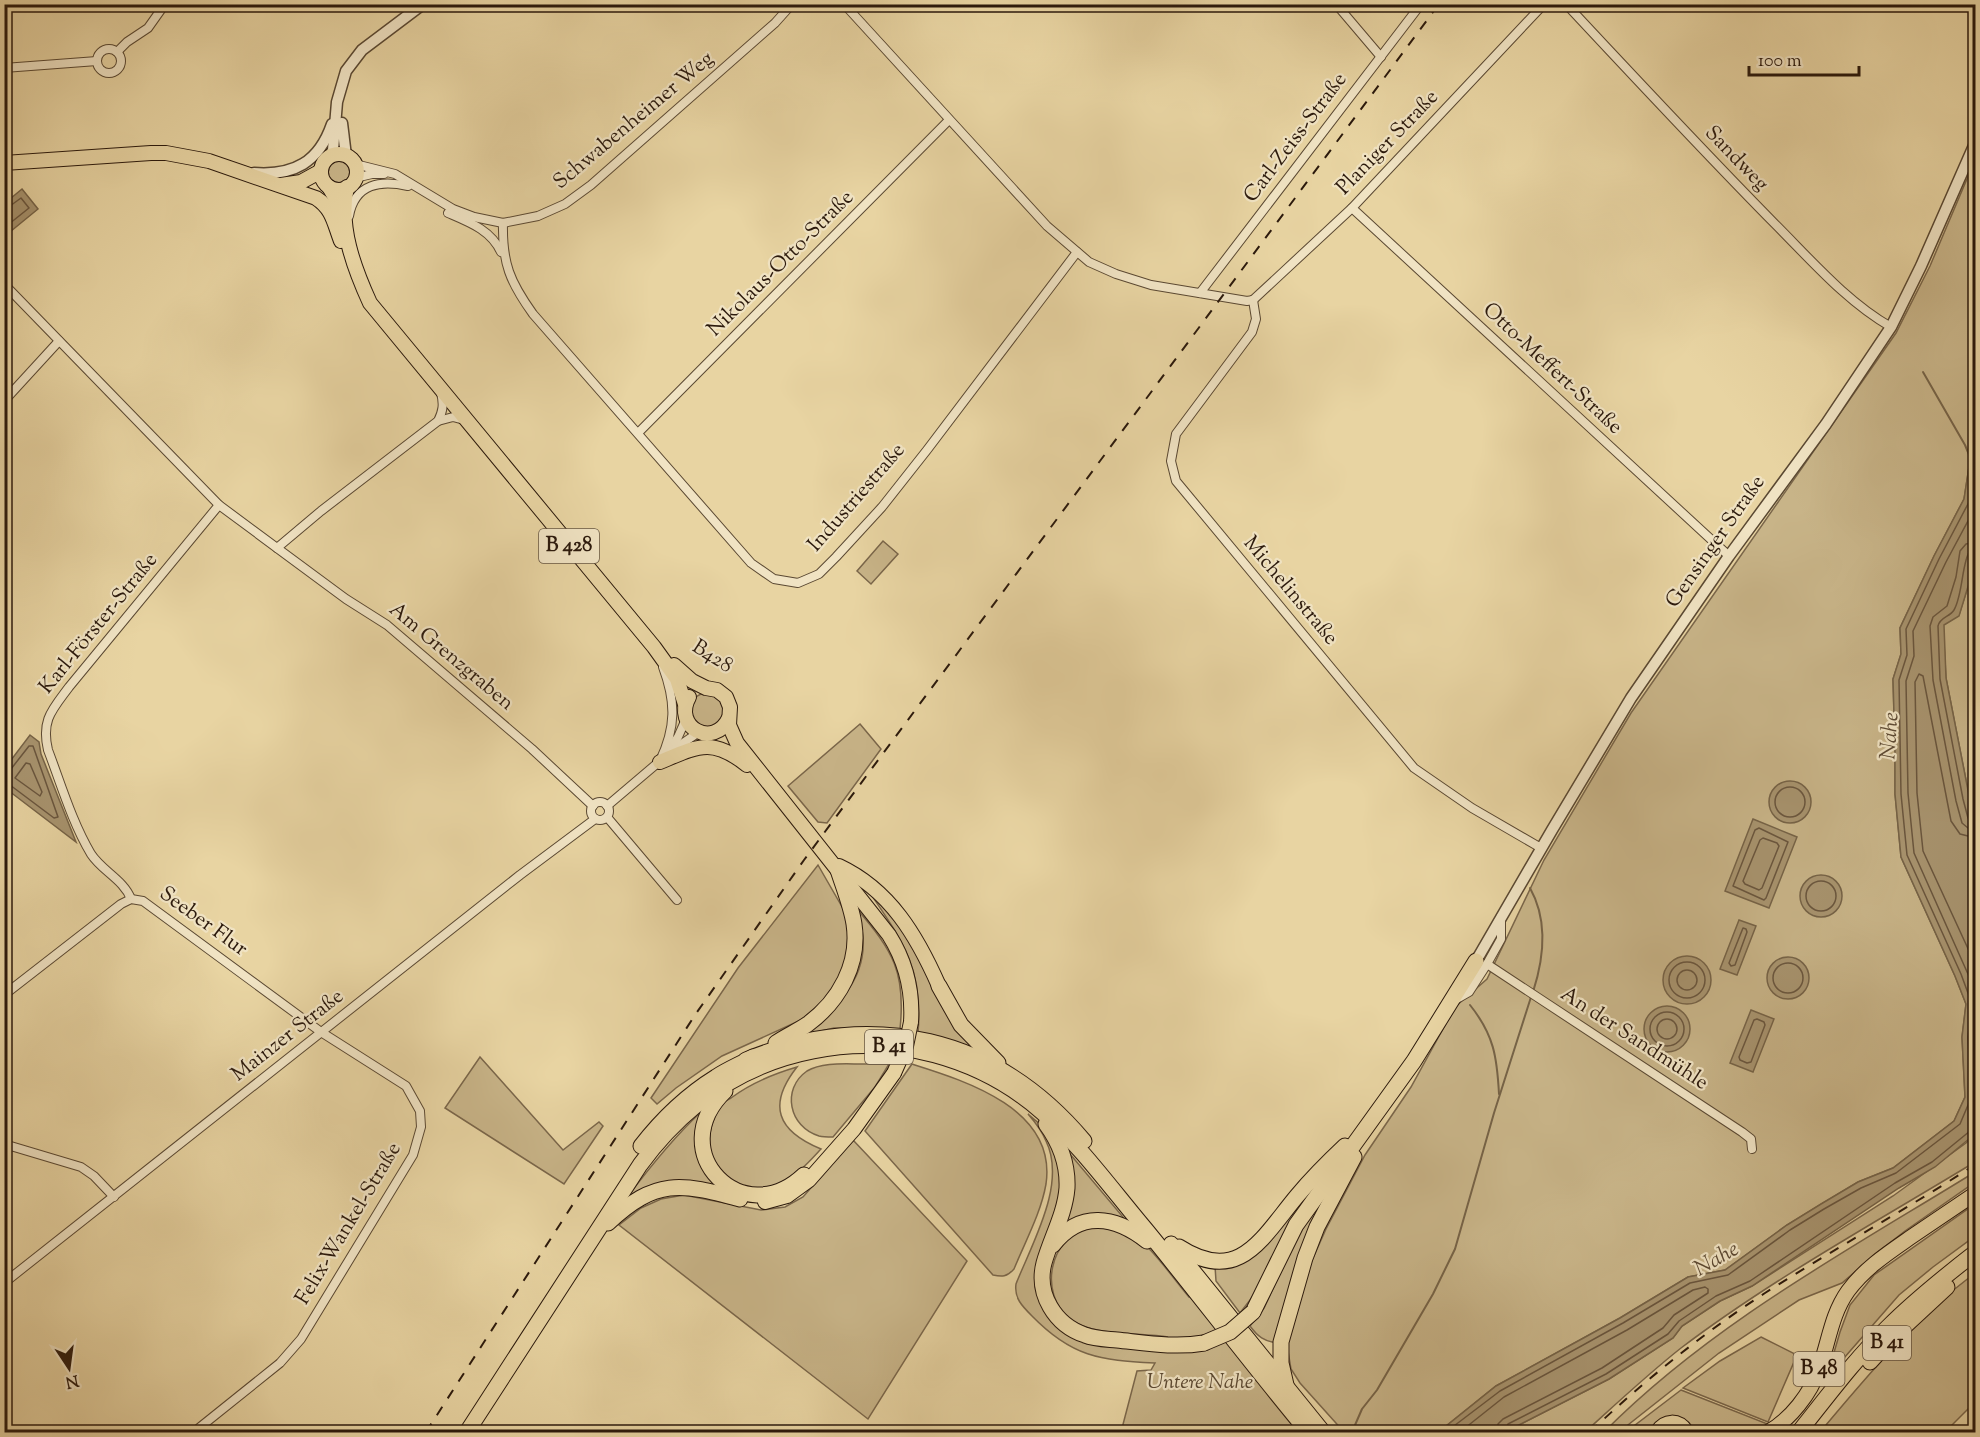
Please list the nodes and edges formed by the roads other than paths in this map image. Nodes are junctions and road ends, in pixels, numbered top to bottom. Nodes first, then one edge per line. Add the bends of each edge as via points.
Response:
1 (165, 4) edge
2 (792, 4) edge
3 (844, 4) edge
4 (1336, 4) edge
5 (1421, 4) edge
6 (1544, 4) edge
7 (1566, 4) edge
8 (425, 6) edge
9 (117, 52) junction
10 (1381, 57) junction
11 (98, 61) junction
12 (4, 69) edge
13 (336, 113) junction
14 (950, 120) junction
15 (1976, 141) edge
16 (329, 157) junction
17 (85, 158) junction
18 (350, 160) junction
19 (4, 162) edge
20 (4, 170) edge
21 (241, 172) junction
22 (325, 180) junction
23 (351, 183) junction
24 (282, 186) junction
25 (415, 187) junction
26 (1352, 208) junction
27 (503, 223) junction
28 (346, 247) junction
29 (1077, 252) junction
30 (505, 263) junction
31 (4, 284) edge
32 (1200, 293) junction
33 (1253, 300) junction
34 (1891, 327) junction
35 (59, 341) junction
36 (440, 389) junction
37 (4, 401) edge
38 (464, 420) junction
39 (438, 421) junction
40 (638, 433) junction
41 (219, 505) junction
42 (277, 548) junction
43 (1729, 556) junction
44 (655, 647) junction
45 (706, 688) junction
46 (686, 711) junction
47 (729, 718) junction
48 (705, 733) junction
49 (660, 762) junction
50 (759, 772) junction
51 (593, 806) junction
52 (607, 806) junction
53 (607, 817) junction
54 (595, 819) junction
55 (1541, 848) junction
56 (835, 865) junction
57 (131, 899) junction
58 (677, 900) dead end
59 (1482, 963) junction
60 (939, 986) joint
61 (4, 995) edge
62 (321, 1032) junction
63 (745, 1067) junction
64 (1013, 1077) junction
65 (881, 1092) junction
66 (1028, 1100) junction
67 (1376, 1116) junction
68 (4, 1144) edge
69 (1752, 1149) dead end
70 (804, 1175) joint
71 (1976, 1193) edge
72 (114, 1197) junction
73 (765, 1202) joint
74 (593, 1238) junction
75 (1167, 1239) junction
76 (1976, 1252) edge
77 (1169, 1257) junction
78 (1045, 1262) junction
79 (1976, 1264) edge
80 (4, 1283) edge
81 (1288, 1391) junction
82 (1305, 1423) edge
83 (194, 1432) edge
84 (456, 1432) edge
85 (467, 1432) edge
86 (1323, 1432) edge
87 (1657, 1432) edge
88 (1686, 1432) edge
89 (1768, 1432) edge
90 (1799, 1432) edge
91 (1810, 1432) edge

1 - 9 street via 148,28
2 - 27 street, Schwabenheimer Weg via 584,190 552,211
3 - 14 street
4 - 10 street
5 - 10 street, Carl-Zeiss-Straße
6 - 26 street, Planiger Straße
7 - 34 street, Sandweg via 1782,231 1840,288
8 - 13 street via 354,58 341,81
8 - 18 street via 363,57 348,82 342,133
9 - 11 street via 104,51
9 - 11 street via 121,65 113,72 101,70
10 - 32 street, Carl-Zeiss-Straße
11 - 12 street
13 - 16 street
13 - 21 street via 323,146 303,165 274,174
14 - 29 street via 1047,226
14 - 40 street, Nikolaus-Otto-Straße
15 - 34 street, Gensinger Straße
16 - 18 main road via 334,154
16 - 22 main road via 325,160
17 - 19 main road, B 428
17 - 20 main road, B 428
17 - 21 main road, B 428 via 166,153
18 - 23 main road
18 - 25 street, Schwabenheimer Weg via 388,171
21 - 24 main road, B 428
22 - 23 main road via 338,189
22 - 24 main road
22 - 28 main road, B 428 via 336,199
23 - 25 street, Schwabenheimer Weg via 381,174
23 - 28 main road, B 428 via 344,212
24 - 28 main road, B 428 via 316,198 328,208
25 - 27 street, Schwabenheimer Weg via 453,209
25 - 28 street, Schwabenheimer Weg via 391,182 365,189 351,208
25 - 30 street, Industriestraße via 448,213 483,230 496,242
26 - 33 street, Planiger Straße
26 - 43 street, Otto-Meffert-Straße
27 - 30 street, Industriestraße
28 - 36 main road, B 428 via 370,303
29 - 32 street via 1116,274 1151,285
29 - 40 street, Industriestraße via 882,507 819,573 798,583 774,579 751,562
30 - 40 street, Industriestraße via 533,314
31 - 35 street, Am Grenzgraben
32 - 33 street
33 - 55 street, Michelinstraße via 1256,319 1252,332 1176,434 1171,461 1176,481 1414,768
34 - 43 street, Gensinger Straße
35 - 37 street
35 - 41 street, Am Grenzgraben
36 - 38 main road, B 428
36 - 39 street via 443,402
38 - 39 street via 453,417
38 - 44 main road, B 428
39 - 42 street
41 - 42 street, Am Grenzgraben
41 - 57 street, Karl-Förster-Straße via 69,687 46,722 48,750 82,836 96,861 125,888
42 - 51 street, Am Grenzgraben via 387,625
43 - 55 street, Gensinger Straße via 1631,698
44 - 45 main road, B 428 via 684,676
44 - 46 main road, B 428 via 678,679
44 - 49 street via 671,696 673,728
44 - 50 main road, B428 via 694,675 730,694 735,729 754,756
45 - 46 main road via 693,693
45 - 47 main road via 726,697
46 - 48 main road via 691,727
46 - 49 street via 678,737
47 - 48 main road via 724,726
47 - 50 main road via 737,743
48 - 49 street via 673,750
48 - 50 main road via 727,742
49 - 50 main road via 694,748 716,747
49 - 52 street
50 - 56 main road
51 - 52 street
51 - 54 street
52 - 53 street
53 - 54 street, Mainzer Straße
53 - 58 street
54 - 62 street, Mainzer Straße
55 - 59 street, Gensinger Straße via 1501,918
56 - 60 main road via 866,882 896,911 921,948
56 - 63 highway, B 41 via 855,933 853,960 846,978 831,1003 815,1019
56 - 65 main road, B 41, bridge via 890,935 909,983 911,1022 906,1046
57 - 61 street, Seeber Flur
57 - 62 street, Seeber Flur via 143,900
59 - 67 highway
59 - 69 street, An der Sandmühle via 1742,1132 1751,1139
60 - 64 highway via 961,1025
62 - 72 street, Mainzer Straße
62 - 83 street, Felix-Wankel-Straße via 406,1086 420,1112 418,1143 301,1339 280,1363
63 - 64 highway, B 41 via 778,1048 810,1040 877,1034 956,1049
63 - 66 highway, B 41 via 819,1049 885,1046 960,1063
63 - 70 highway, B 41 via 705,1119 702,1142 710,1170 732,1189 755,1195 780,1191
63 - 74 highway, B 41 via 670,1129 640,1165
63 - 84 highway, B 41 via 715,1077 687,1098 643,1144
64 - 75 highway, B 41 via 1071,1125
65 - 70 main road, B 41
65 - 73 main road, B 41 via 809,1180 793,1193
66 - 77 highway, B 41 via 1065,1134
66 - 78 highway via 1056,1140 1066,1168 1066,1197
67 - 75 highway, B 41 via 1314,1175 1243,1256 1224,1262 1205,1261
67 - 78 highway, bridge via 1296,1224 1253,1312 1230,1332 1204,1343 1182,1346 1093,1337 1073,1330 1048,1303 1042,1283
67 - 81 highway, B 41 via 1317,1227 1305,1258 1281,1346
68 - 72 street via 81,1167
71 - 89 main road, B 48 via 1886,1255 1856,1281 1834,1317 1813,1383 1784,1421
72 - 80 street, Mainzer Straße
73 - 74 highway, B 41 via 688,1187 663,1189 631,1203
74 - 85 highway, B 41
75 - 81 highway, B 41
76 - 90 highway, B 41 via 1886,1329
77 - 78 highway via 1127,1227 1099,1220 1076,1225 1062,1234
77 - 82 highway, B 41
79 - 91 highway, B 41 via 1892,1338
81 - 82 highway, B 41
82 - 86 highway, B 41
87 - 88 main road via 1670,1422 1679,1424

